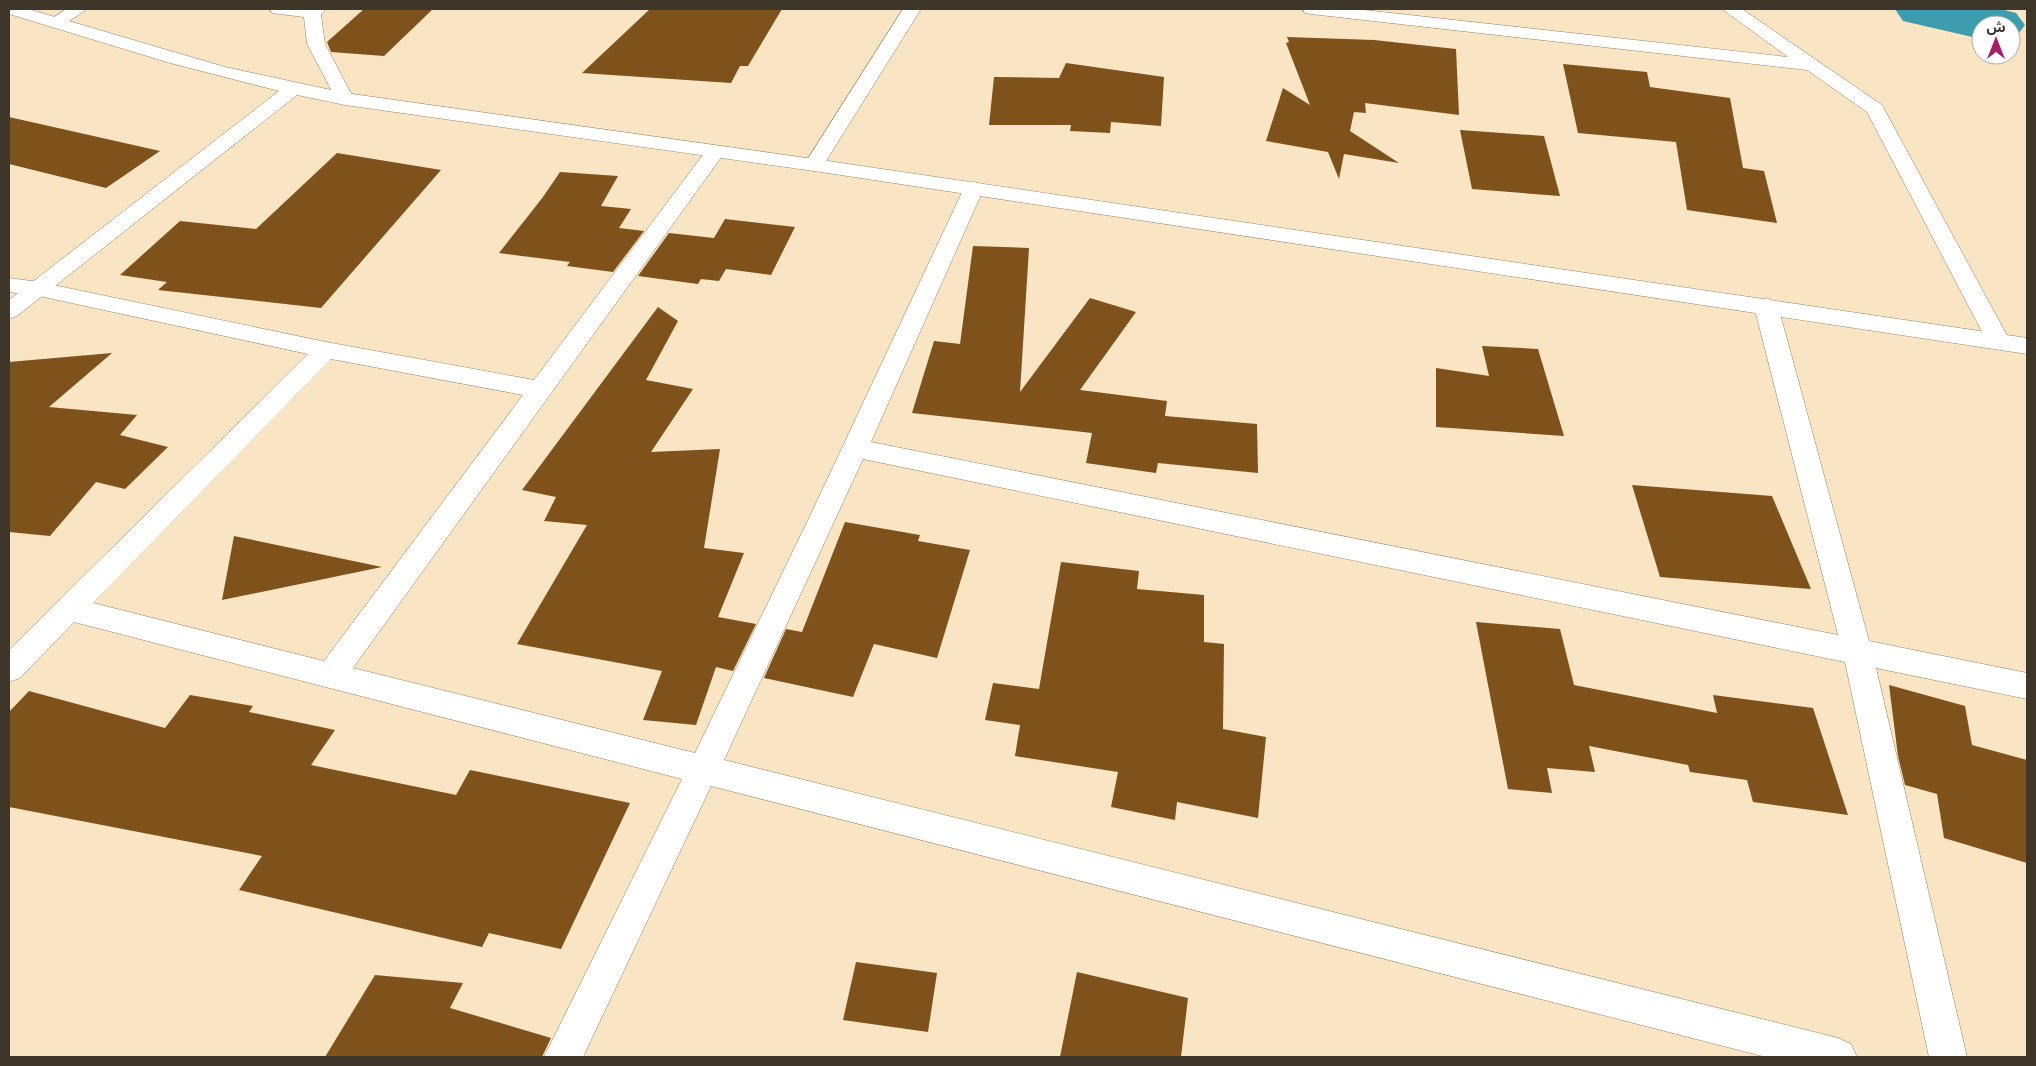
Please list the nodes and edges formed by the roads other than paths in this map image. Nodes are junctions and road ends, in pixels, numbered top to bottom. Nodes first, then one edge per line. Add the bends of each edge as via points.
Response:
1 (10, 9) edge
2 (78, 9) edge
3 (278, 9) edge
4 (912, 9) edge
5 (1311, 9) edge
6 (1731, 9) edge
7 (315, 11) edge
8 (56, 22) junction
9 (1811, 65) junction
10 (292, 90) junction
11 (345, 100) junction
12 (715, 152) junction
13 (814, 165) junction
14 (974, 188) junction
15 (9, 285) edge
16 (39, 289) junction
17 (1766, 306) junction
18 (9, 311) edge
19 (1998, 341) junction
20 (2027, 346) edge
21 (326, 350) junction
22 (540, 390) junction
23 (856, 448) junction
24 (70, 609) junction
25 (1858, 654) junction
26 (9, 669) edge
27 (330, 676) junction
28 (2027, 686) edge
29 (704, 770) junction
30 (563, 1057) edge
31 (1838, 1057) edge
32 (1948, 1057) edge

1 - 8 street
2 - 8 street
3 - 7 street
4 - 13 street
5 - 9 street
6 - 9 street
7 - 11 street via 316,44
8 - 10 street via 162,56
9 - 19 street via 1875,109
10 - 11 street
10 - 16 street
11 - 12 street
12 - 13 street
12 - 22 street
13 - 14 street
14 - 17 street
14 - 23 street
15 - 16 street
16 - 18 street
16 - 21 street
17 - 19 street
17 - 25 street
19 - 20 street
21 - 22 street
21 - 24 street
22 - 27 street
23 - 25 street
23 - 29 street
24 - 26 street
24 - 27 street
25 - 28 street
25 - 32 street
27 - 29 street
29 - 30 street
29 - 31 street

